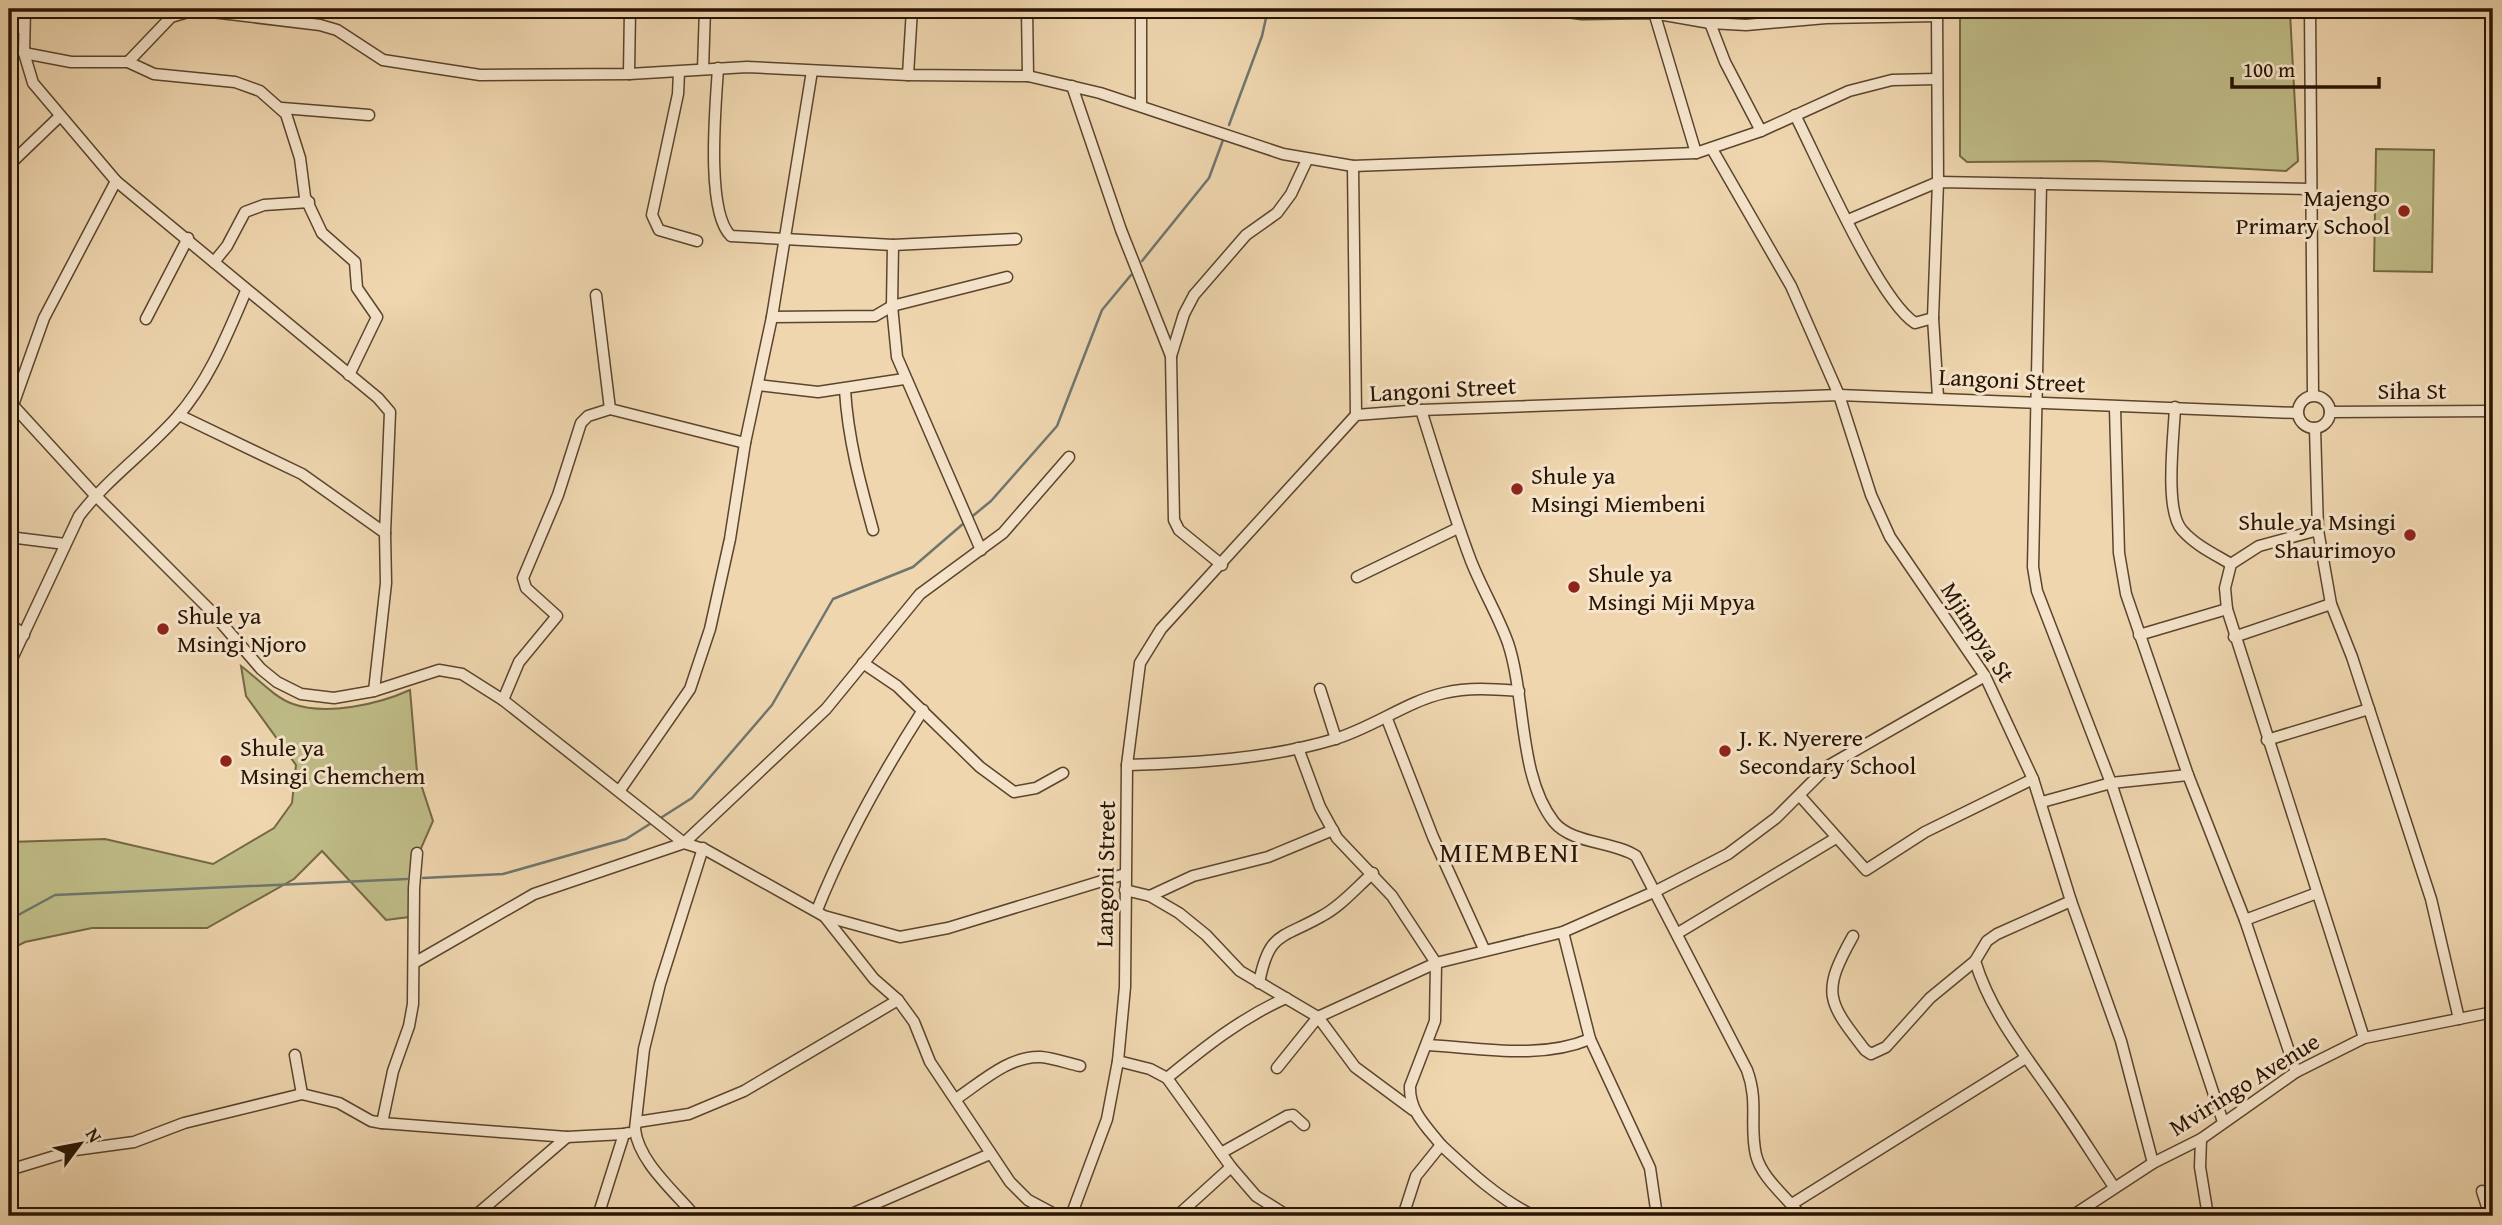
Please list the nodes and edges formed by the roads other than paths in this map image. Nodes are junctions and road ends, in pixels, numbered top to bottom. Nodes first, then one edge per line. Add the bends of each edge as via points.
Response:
1 (25, 9) edge
2 (297, 9) edge
3 (630, 9) edge
4 (705, 9) edge
5 (912, 9) edge
6 (1027, 9) edge
7 (1141, 9) edge
8 (2310, 9) edge
9 (1553, 10) edge
10 (233, 11) edge
11 (1653, 11) edge
12 (1937, 13) edge
13 (297, 20) junction
14 (24, 22) junction
15 (1710, 23) junction
16 (9, 36) edge
17 (23, 53) junction
18 (128, 62) junction
19 (718, 68) junction
20 (703, 69) junction
21 (812, 71) junction
22 (679, 72) junction
23 (629, 74) junction
24 (908, 75) junction
25 (1028, 76) junction
26 (1936, 79) junction
27 (1072, 86) junction
28 (1140, 106) junction
29 (282, 108) junction
30 (369, 114) dead end
31 (1796, 116) junction
32 (59, 117) junction
33 (1761, 131) junction
34 (1712, 149) junction
35 (1696, 153) junction
36 (1307, 160) junction
37 (9, 166) edge
38 (1353, 166) junction
39 (116, 181) junction
40 (1938, 182) junction
41 (2040, 184) junction
42 (2311, 189) junction
43 (309, 202) junction
44 (1847, 220) junction
45 (188, 238) junction
46 (1016, 239) dead end
47 (697, 240) dead end
48 (786, 240) junction
49 (893, 245) junction
50 (214, 262) junction
51 (1007, 276) dead end
52 (246, 291) junction
53 (596, 295) dead end
54 (892, 306) junction
55 (772, 317) junction
56 (1933, 318) junction
57 (146, 319) dead end
58 (1171, 356) junction
59 (349, 375) junction
60 (904, 379) junction
61 (758, 386) junction
62 (845, 390) junction
63 (1839, 395) junction
64 (2313, 395) junction
65 (1938, 397) junction
66 (2036, 401) junction
67 (11, 403) edge
68 (2175, 407) junction
69 (2115, 408) junction
70 (610, 409) junction
71 (1422, 410) junction
72 (2493, 411) edge
73 (2330, 412) junction
74 (2297, 413) junction
75 (179, 415) junction
76 (1356, 415) junction
77 (2315, 428) junction
78 (745, 443) junction
79 (1069, 457) dead end
80 (95, 495) junction
81 (1458, 528) junction
82 (873, 530) dead end
83 (2318, 530) junction
84 (385, 533) junction
85 (9, 537) edge
86 (65, 544) junction
87 (981, 550) junction
88 (1222, 565) junction
89 (2231, 565) junction
90 (1357, 577) dead end
91 (2331, 604) junction
92 (2227, 609) junction
93 (9, 624) edge
94 (24, 635) junction
95 (2139, 635) junction
96 (2234, 637) junction
97 (863, 663) junction
98 (9, 665) edge
99 (1985, 676) junction
100 (1320, 689) dead end
101 (374, 691) junction
102 (1518, 691) junction
103 (503, 700) junction
104 (2369, 709) junction
105 (923, 710) junction
106 (1387, 719) junction
107 (1336, 739) junction
108 (2267, 740) junction
109 (1298, 748) junction
110 (1128, 765) junction
111 (1063, 773) dead end
112 (2188, 775) junction
113 (2034, 779) junction
114 (2111, 783) junction
115 (620, 790) junction
116 (1800, 796) junction
117 (2042, 802) junction
118 (1332, 830) junction
119 (1836, 838) junction
120 (684, 843) junction
121 (703, 848) junction
122 (417, 853) dead end
123 (1373, 873) junction
124 (1125, 874) junction
125 (1125, 890) junction
126 (1656, 891) junction
127 (2317, 893) junction
128 (1150, 896) junction
129 (2071, 901) junction
130 (820, 913) junction
131 (2245, 920) junction
132 (1563, 932) junction
133 (1678, 933) junction
134 (1853, 936) dead end
135 (1484, 949) junction
136 (1975, 961) junction
137 (414, 963) junction
138 (1436, 963) junction
139 (1259, 983) junction
140 (1286, 998) junction
141 (898, 1000) junction
142 (2493, 1012) edge
143 (1318, 1017) junction
144 (2459, 1019) junction
145 (2364, 1038) junction
146 (1590, 1039) junction
147 (1428, 1045) junction
148 (295, 1055) dead end
149 (2024, 1059) junction
150 (1118, 1061) junction
151 (1080, 1066) dead end
152 (1278, 1068) dead end
153 (2296, 1072) junction
154 (1167, 1078) junction
155 (302, 1094) junction
156 (956, 1099) junction
157 (1413, 1110) junction
158 (2222, 1122) junction
159 (382, 1123) junction
160 (1304, 1125) dead end
161 (636, 1126) junction
162 (624, 1135) junction
163 (568, 1137) junction
164 (2201, 1139) junction
165 (1441, 1145) junction
166 (1221, 1153) junction
167 (990, 1154) junction
168 (2153, 1163) junction
169 (1231, 1167) junction
170 (9, 1170) edge
171 (2114, 1187) junction
172 (2482, 1191) dead end
173 (1792, 1204) junction
174 (475, 1216) edge
175 (598, 1216) edge
176 (695, 1216) edge
177 (847, 1216) edge
178 (1058, 1216) edge
179 (1071, 1216) edge
180 (1177, 1216) edge
181 (1288, 1216) edge
182 (1403, 1216) edge
183 (1534, 1216) edge
184 (1657, 1216) edge
185 (1801, 1216) edge
186 (2072, 1216) edge
187 (2208, 1216) edge
188 (2490, 1216) edge

1 - 14 street
2 - 13 street
3 - 23 street
4 - 20 street
5 - 24 street
6 - 25 street
7 - 28 street
8 - 42 street
9 - 11 street via 1582,14
10 - 13 street
10 - 18 street via 195,10 171,17
11 - 15 street
11 - 35 street
12 - 15 street via 1746,25
12 - 26 street
13 - 23 street via 337,30 397,64 480,75
14 - 16 street
14 - 17 street
15 - 33 street
17 - 18 street via 82,62
17 - 32 street via 33,83
18 - 29 street via 154,74 250,86
19 - 20 street
19 - 21 street
19 - 48 street via 713,148 726,229 731,236
20 - 22 street
21 - 24 street
21 - 48 street
22 - 23 street
22 - 47 street via 652,215 659,230
24 - 25 street
25 - 27 street
26 - 31 street via 1892,80 1849,91
26 - 40 street
27 - 28 street
27 - 58 street via 1121,230
28 - 36 street
29 - 30 street
29 - 43 street via 296,142
31 - 33 street
31 - 44 street
32 - 37 street
32 - 39 street
33 - 34 street
34 - 35 street
34 - 63 street, Mjimpya St via 1781,267
35 - 38 street
36 - 38 street
36 - 58 street via 1292,194 1277,213 1246,235 1194,295
38 - 76 street
39 - 45 street
39 - 67 street via 44,318
40 - 41 street
40 - 44 street
40 - 56 street
41 - 42 street
41 - 66 street
42 - 64 street
43 - 50 street via 264,205 245,212
43 - 59 street via 326,240 357,265 357,288 377,317
44 - 56 street via 1900,310 1915,323
45 - 50 street
45 - 57 street
46 - 49 street
48 - 49 street
48 - 55 street
49 - 54 street
50 - 52 street
51 - 54 street
52 - 59 street
52 - 75 street via 204,380
53 - 70 street
54 - 55 street via 876,316
54 - 60 street
55 - 61 street
56 - 65 street
58 - 88 street via 1174,520 1179,530
59 - 84 street via 378,398 392,419
60 - 62 street
60 - 87 street
61 - 62 street via 805,392
61 - 78 street
62 - 82 street via 854,464
63 - 65 street, Langoni Street
63 - 71 street, Langoni Street
63 - 99 street, Mjimpya St via 1871,495 1890,537
64 - 73 street via 2328,403
64 - 74 street via 2299,403
65 - 66 street, Langoni Street
66 - 69 street, Langoni Street
66 - 114 street via 2033,567 2037,591
67 - 80 street
68 - 69 street, Langoni Street
68 - 74 street, Langoni Street
68 - 89 street via 2173,511 2180,529
69 - 95 street via 2119,553
70 - 78 street
70 - 103 street via 588,415 575,433 558,495 523,578 526,588 557,616 519,662
71 - 76 street, Langoni Street
71 - 81 street
72 - 73 street, Siha St
73 - 77 street via 2328,420
74 - 77 street via 2306,426
75 - 80 street
75 - 84 street via 302,474
76 - 88 street, Langoni Street via 1303,469
77 - 83 street
78 - 115 street via 730,539 699,667 690,689
79 - 87 street via 1003,533
80 - 86 street
80 - 101 street via 277,682 323,698
81 - 90 street
81 - 102 street via 1507,642
83 - 89 street via 2259,546
83 - 91 street
84 - 101 street via 386,583
85 - 86 street
86 - 94 street
87 - 97 street via 920,594
88 - 110 street, Langoni Street via 1161,629 1143,657
89 - 92 street via 2225,588
91 - 96 street
91 - 104 street
92 - 95 street
92 - 96 street
93 - 94 street
94 - 98 street
95 - 112 street
96 - 108 street
97 - 105 street
97 - 120 street via 826,709
99 - 113 street, Mjimpya St
99 - 116 street via 1828,766
100 - 107 street
101 - 103 street via 439,670 477,682
102 - 106 street via 1473,688 1441,694
102 - 126 street via 1534,777 1555,824 1570,834 1636,856
103 - 115 street
104 - 108 street
104 - 144 street via 2431,899
105 - 111 street via 980,767 1014,792 1036,788
105 - 130 street via 847,843
106 - 107 street
106 - 135 street
107 - 109 street
108 - 127 street
109 - 110 street via 1194,763
109 - 118 street
110 - 124 street, Langoni Street
112 - 114 street
112 - 131 street
113 - 117 street, Mjimpya St
113 - 119 street via 1934,827 1866,870
114 - 117 street
114 - 158 street
115 - 120 street
116 - 119 street
116 - 126 street via 1728,854
117 - 129 street, Mjimpya St
118 - 123 street
118 - 128 street via 1268,857 1193,876
119 - 133 street
120 - 121 street
120 - 137 street via 534,894
121 - 130 street
121 - 161 street via 643,1049
122 - 137 street
123 - 138 street
123 - 139 street via 1324,915 1272,943
124 - 125 street, Langoni Street
124 - 130 street via 948,928 900,937
125 - 128 street
125 - 150 street, Langoni Street via 1125,986
126 - 132 street
126 - 133 street
127 - 131 street
127 - 145 street
128 - 139 street via 1196,925 1240,971
129 - 136 street via 1997,934
129 - 168 street, Mjimpya St via 2121,1041
130 - 141 street via 874,979
131 - 153 street
132 - 135 street
132 - 146 street
133 - 173 street via 1755,1091 1757,1157
134 - 136 street via 1840,959 1831,988 1832,1003 1871,1054 1886,1047 1930,998
135 - 138 street
136 - 149 street via 1980,979
137 - 159 street via 410,1026 393,1071
138 - 143 street
138 - 147 street via 1435,1021
139 - 140 street
140 - 143 street
140 - 154 street via 1223,1034
141 - 156 street via 914,1022 930,1062
141 - 161 street via 744,1091 689,1114
142 - 144 street, Mviringo Avenue
143 - 152 street
143 - 157 street via 1355,1067
144 - 145 street, Mviringo Avenue
145 - 153 street, Mviringo Avenue
146 - 147 street via 1544,1052
146 - 184 street via 1643,1149
147 - 157 street via 1410,1086
148 - 155 street
149 - 171 street
149 - 173 street
150 - 154 street
150 - 179 street, Langoni Street via 1107,1119
151 - 156 street via 1041,1057 1018,1061
153 - 158 street, Mviringo Avenue
154 - 166 street
155 - 159 street via 339,1103
155 - 170 street via 184,1123 134,1142 75,1150
156 - 167 street
157 - 165 street
158 - 164 street, Mviringo Avenue
159 - 163 street
160 - 166 street via 1293,1115 1287,1116
161 - 162 street
161 - 176 street via 636,1141 646,1157
162 - 163 street
162 - 175 street
163 - 174 street
164 - 168 street, Mviringo Avenue
164 - 187 street via 2200,1167
165 - 182 street via 1416,1176
165 - 183 street via 1474,1176
166 - 169 street
167 - 177 street
167 - 178 street via 1028,1200
168 - 171 street, Mviringo Avenue
169 - 180 street
169 - 181 street via 1256,1196
171 - 186 street, Mviringo Avenue
172 - 188 street
173 - 185 street

